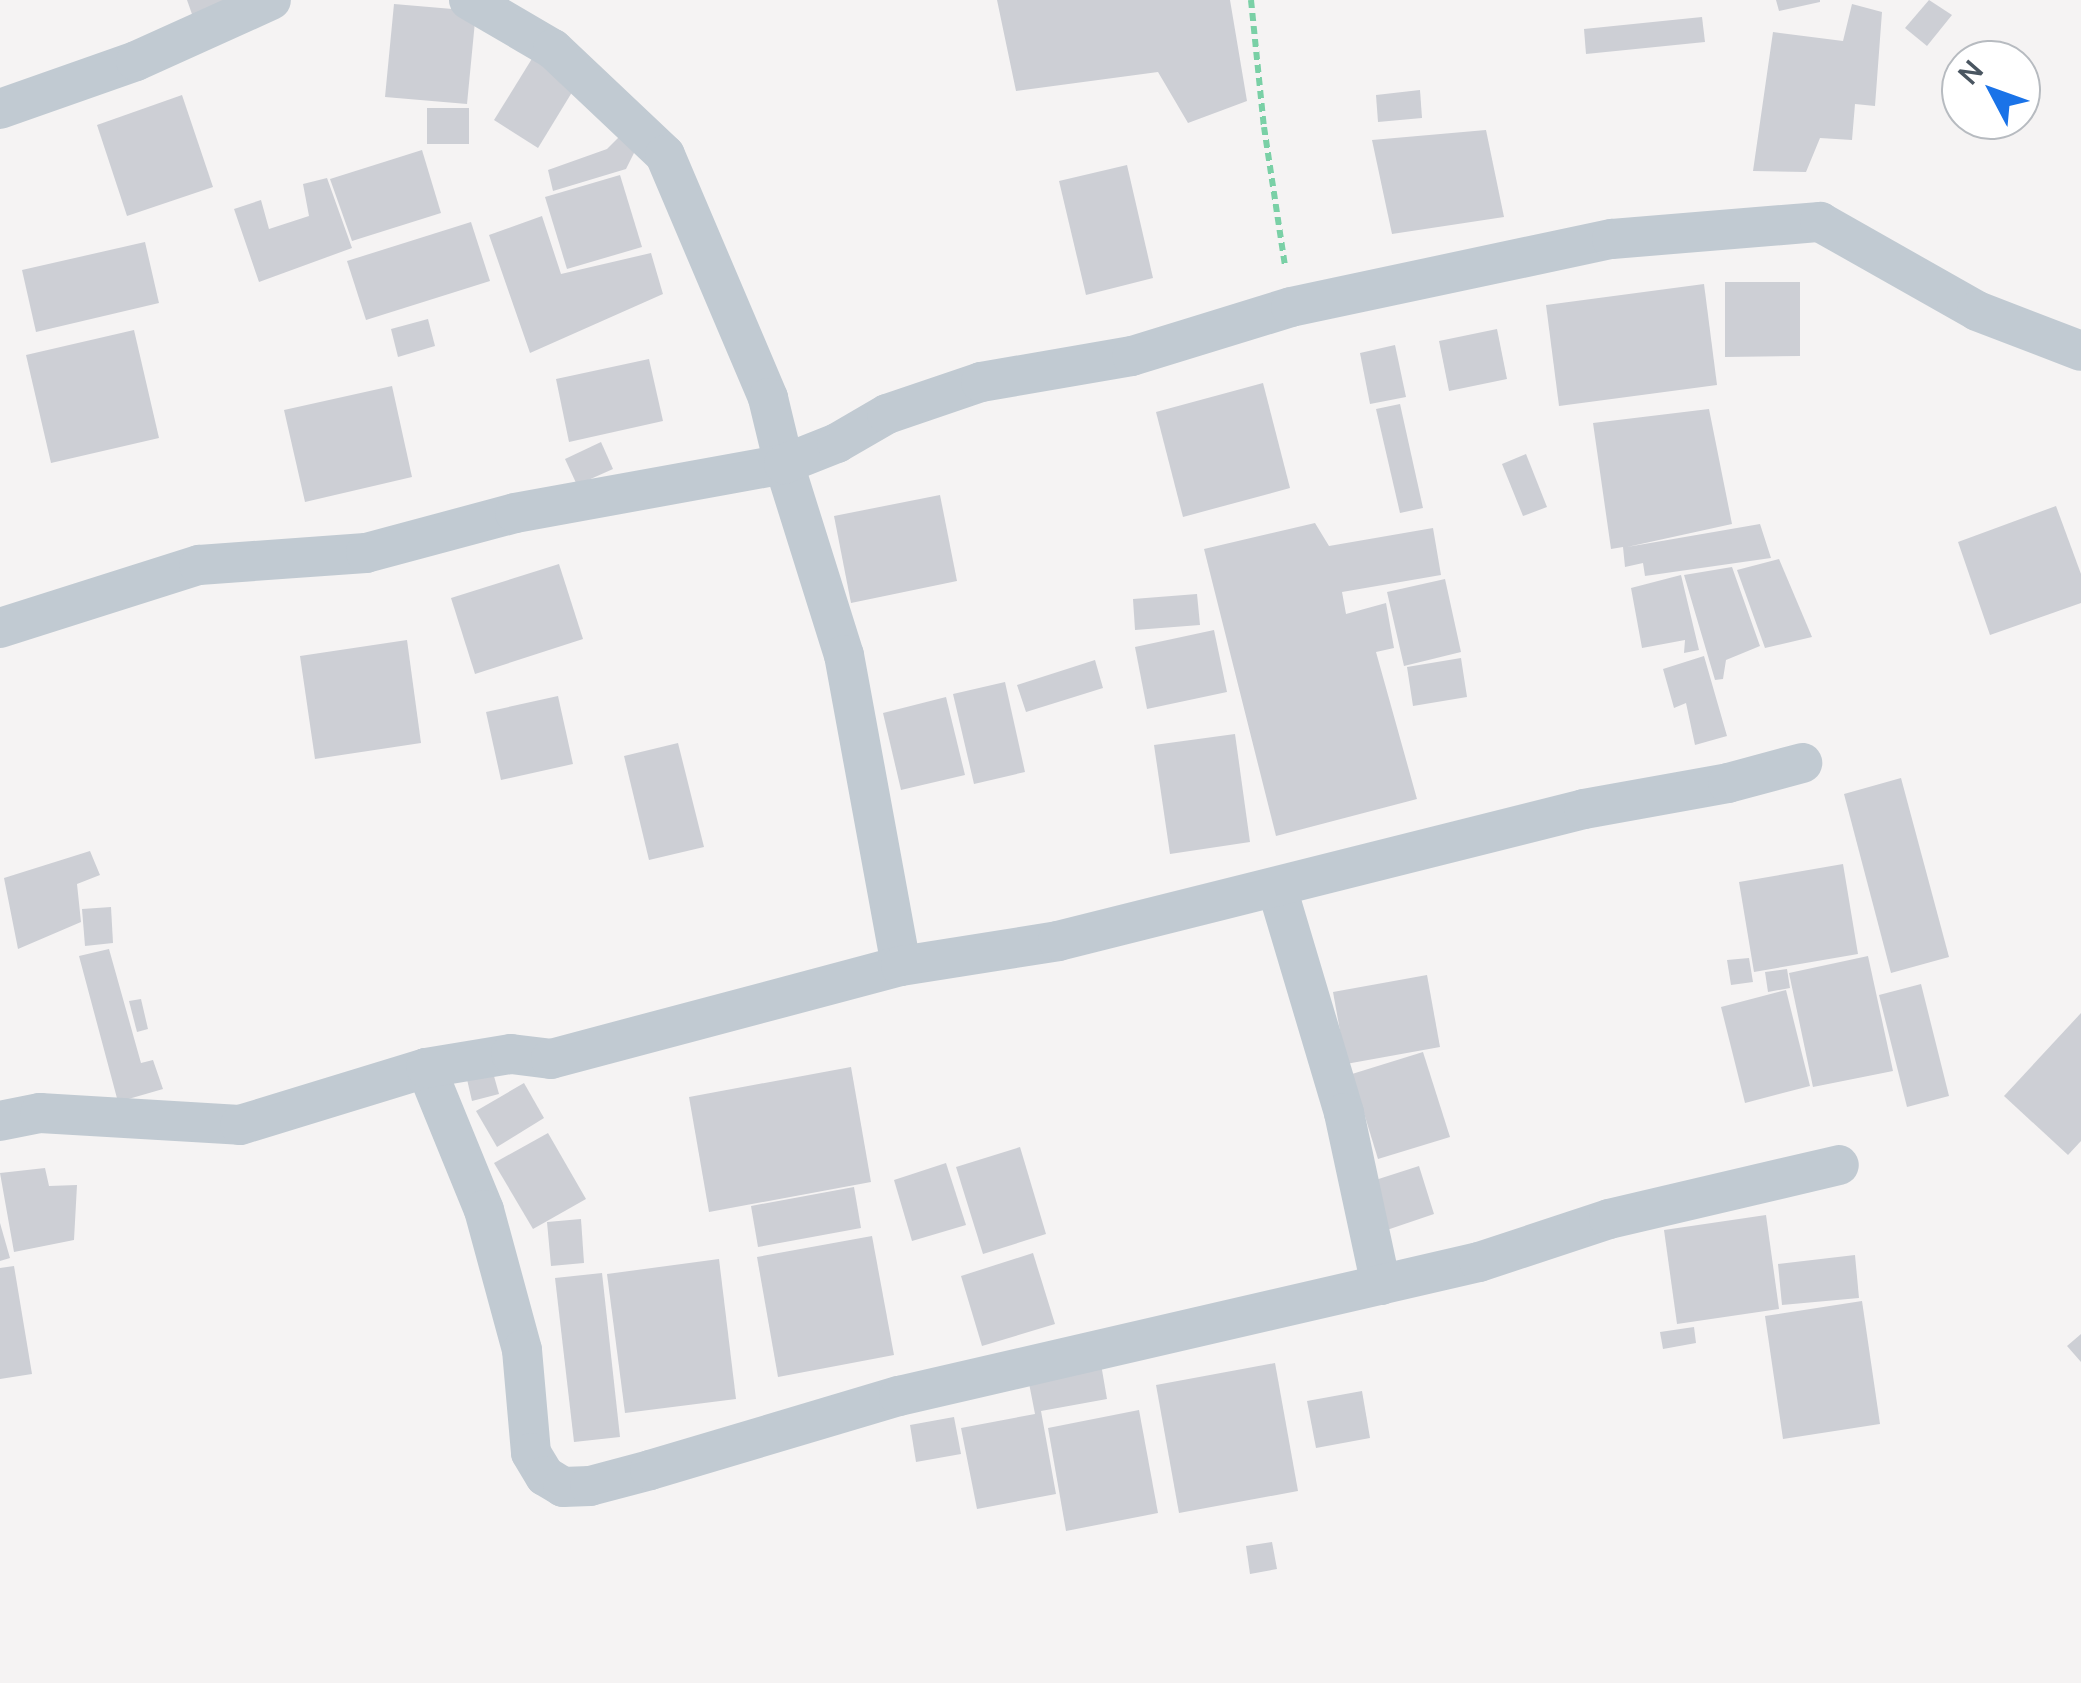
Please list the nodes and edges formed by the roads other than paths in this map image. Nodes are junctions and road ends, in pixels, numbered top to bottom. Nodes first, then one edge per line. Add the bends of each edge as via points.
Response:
1 (271, 0) edge
2 (468, 0) edge
3 (0, 109) edge
4 (2081, 350) edge
5 (784, 464) junction
6 (0, 628) edge
7 (1802, 763) dead end
8 (1277, 888) junction
9 (901, 966) junction
10 (426, 1068) junction
11 (0, 1121) edge
12 (1839, 1164) dead end
13 (1381, 1285) junction

1 - 3 street via 136,61
2 - 5 street via 553,48 665,155 768,398
4 - 5 street via 1977,311 1820,222 1612,239 1292,307 1132,356 981,382 887,414
5 - 6 street via 515,513 366,553 199,565
5 - 9 street via 844,656
7 - 8 street
8 - 9 street via 1058,941
8 - 13 street via 1344,1114
9 - 10 street via 551,1059 511,1054
10 - 11 street via 240,1125 40,1113
10 - 13 street via 484,1210 522,1350 532,1453 545,1476 564,1487 650,1470 900,1396
12 - 13 street via 1609,1219 1479,1262

